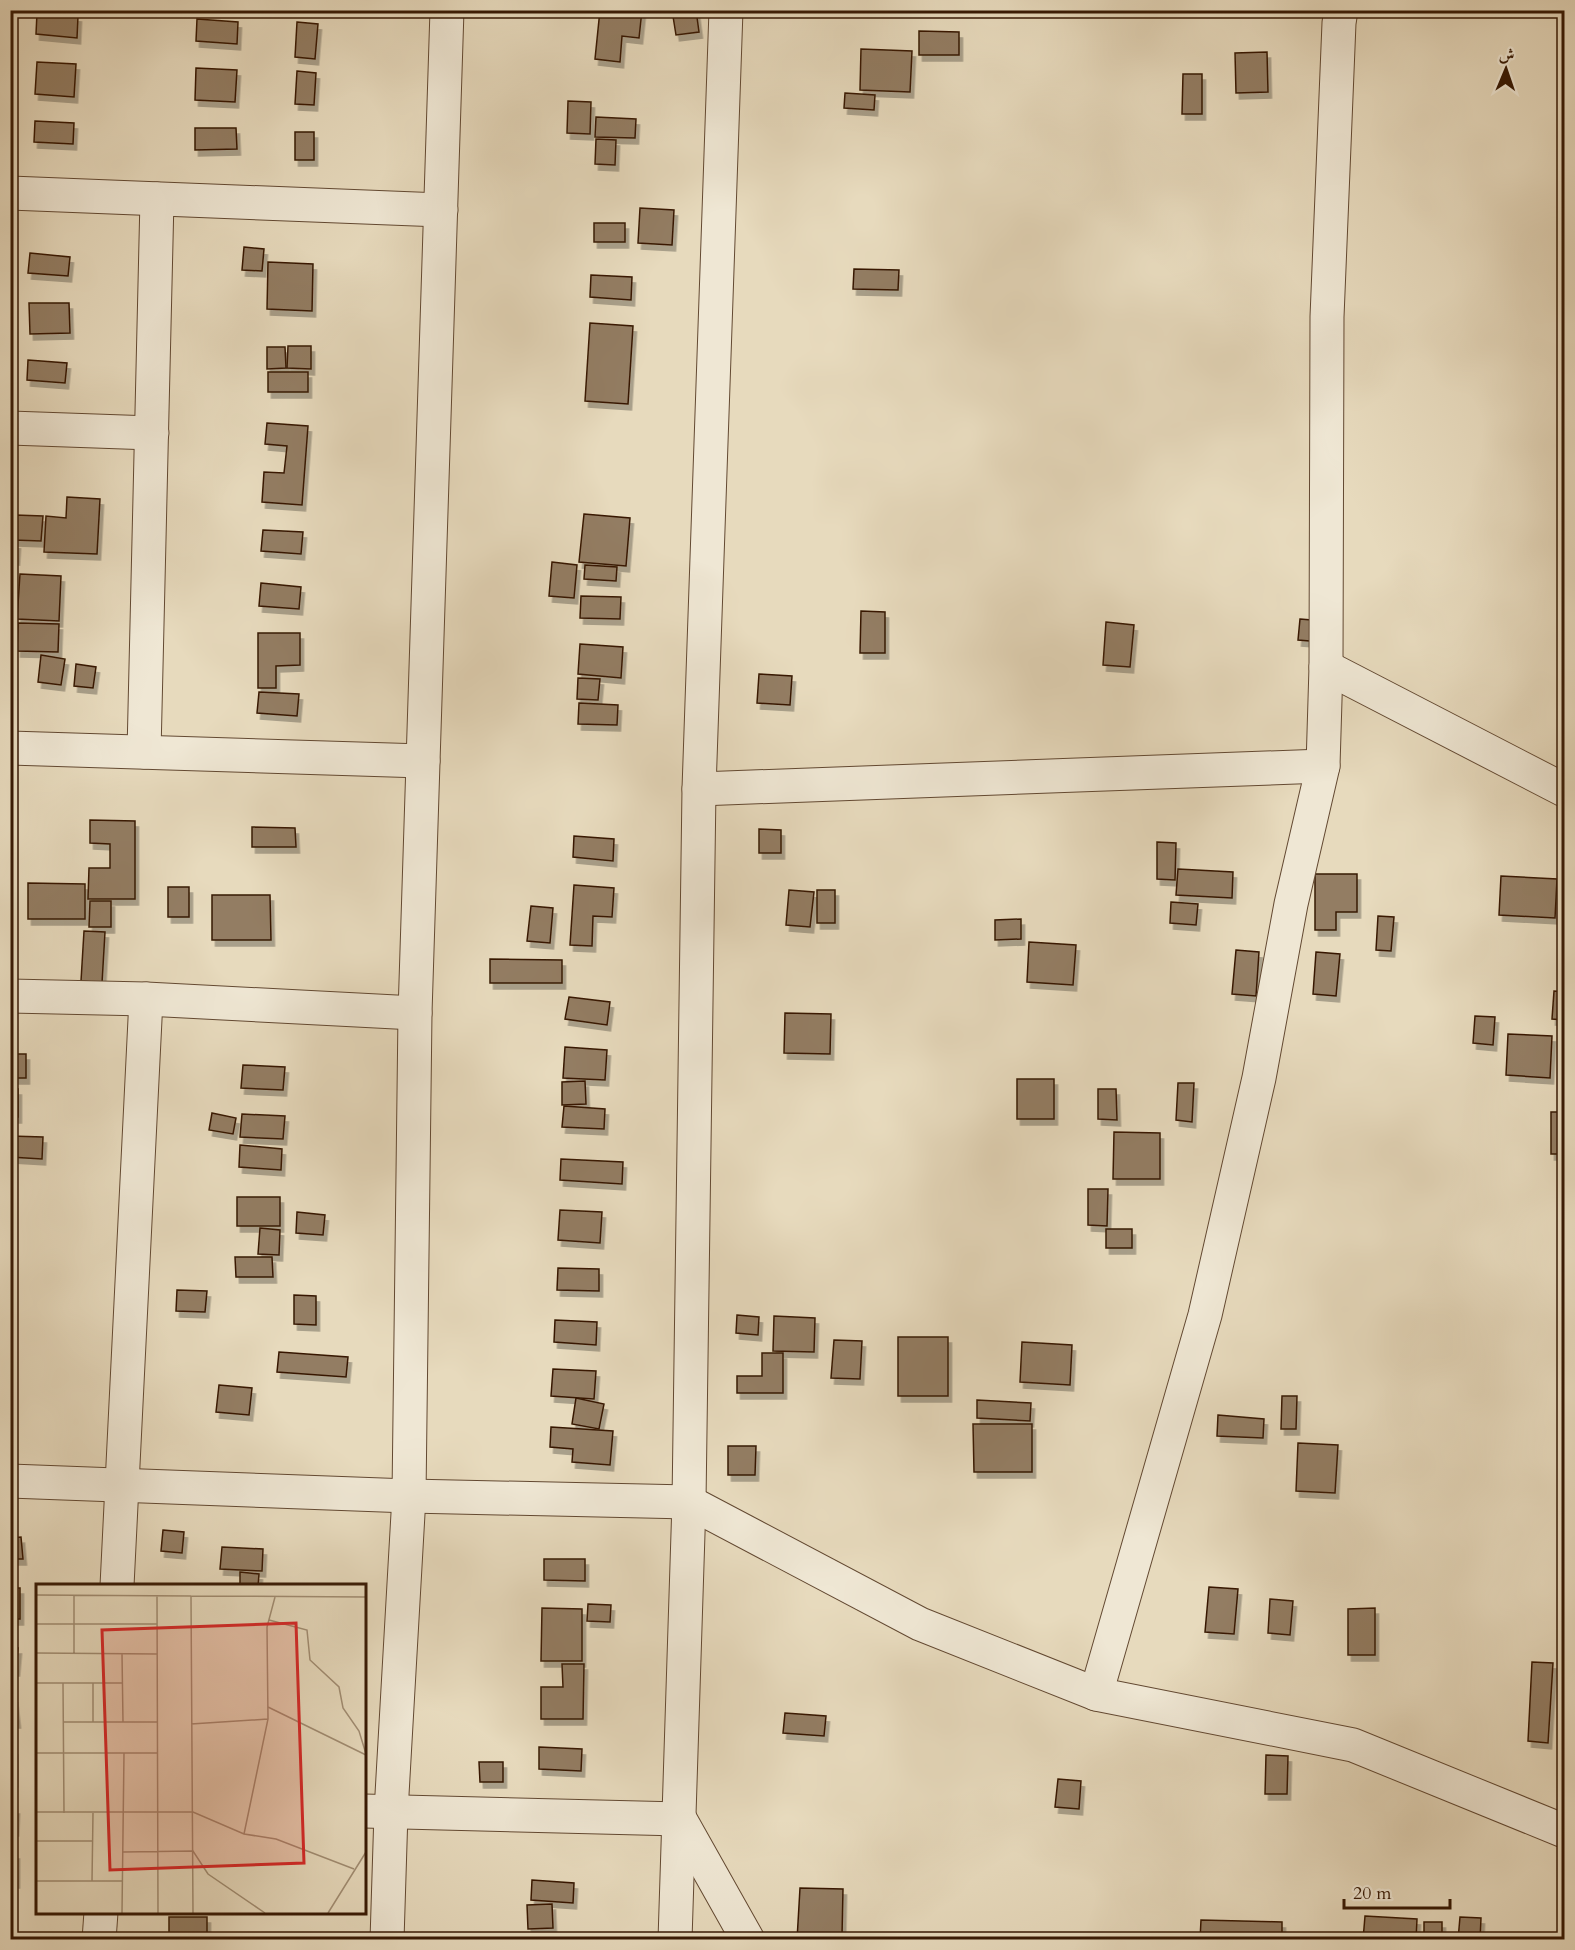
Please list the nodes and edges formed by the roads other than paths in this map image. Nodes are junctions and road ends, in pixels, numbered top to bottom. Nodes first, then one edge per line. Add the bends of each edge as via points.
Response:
1 (447, 10) edge
2 (726, 10) edge
3 (1341, 10) edge
4 (10, 193) edge
5 (157, 199) junction
6 (441, 210) junction
7 (10, 428) edge
8 (152, 433) junction
9 (1326, 667) junction
10 (10, 748) edge
11 (144, 752) junction
12 (423, 761) junction
13 (1323, 766) junction
14 (699, 789) junction
15 (1564, 790) edge
16 (10, 996) edge
17 (146, 999) junction
18 (415, 1013) junction
19 (10, 1481) edge
20 (122, 1484) junction
21 (409, 1496) junction
22 (689, 1502) junction
23 (117, 1584) edge
24 (1096, 1694) junction
25 (378, 1812) edge
26 (680, 1819) junction
27 (1564, 1831) edge
28 (100, 1914) edge
29 (99, 1940) edge
30 (387, 1940) edge
31 (675, 1940) edge
32 (748, 1940) edge

1 - 6 street
2 - 14 street
3 - 9 street via 1327,317
4 - 5 street
5 - 6 street
5 - 8 street
6 - 12 street
7 - 8 street
8 - 11 street
9 - 13 street
9 - 15 street
10 - 11 street
11 - 12 street
12 - 18 street
13 - 14 street
13 - 24 street via 1291,904 1259,1078 1204,1315
14 - 22 street
16 - 17 street
17 - 18 street
17 - 20 street
18 - 21 street
19 - 20 street
20 - 21 street
20 - 23 street
21 - 22 street
21 - 25 street
22 - 24 street via 920,1624
22 - 26 street
24 - 27 street via 1353,1745
25 - 26 street
25 - 30 street
26 - 31 street
26 - 32 street
28 - 29 street

